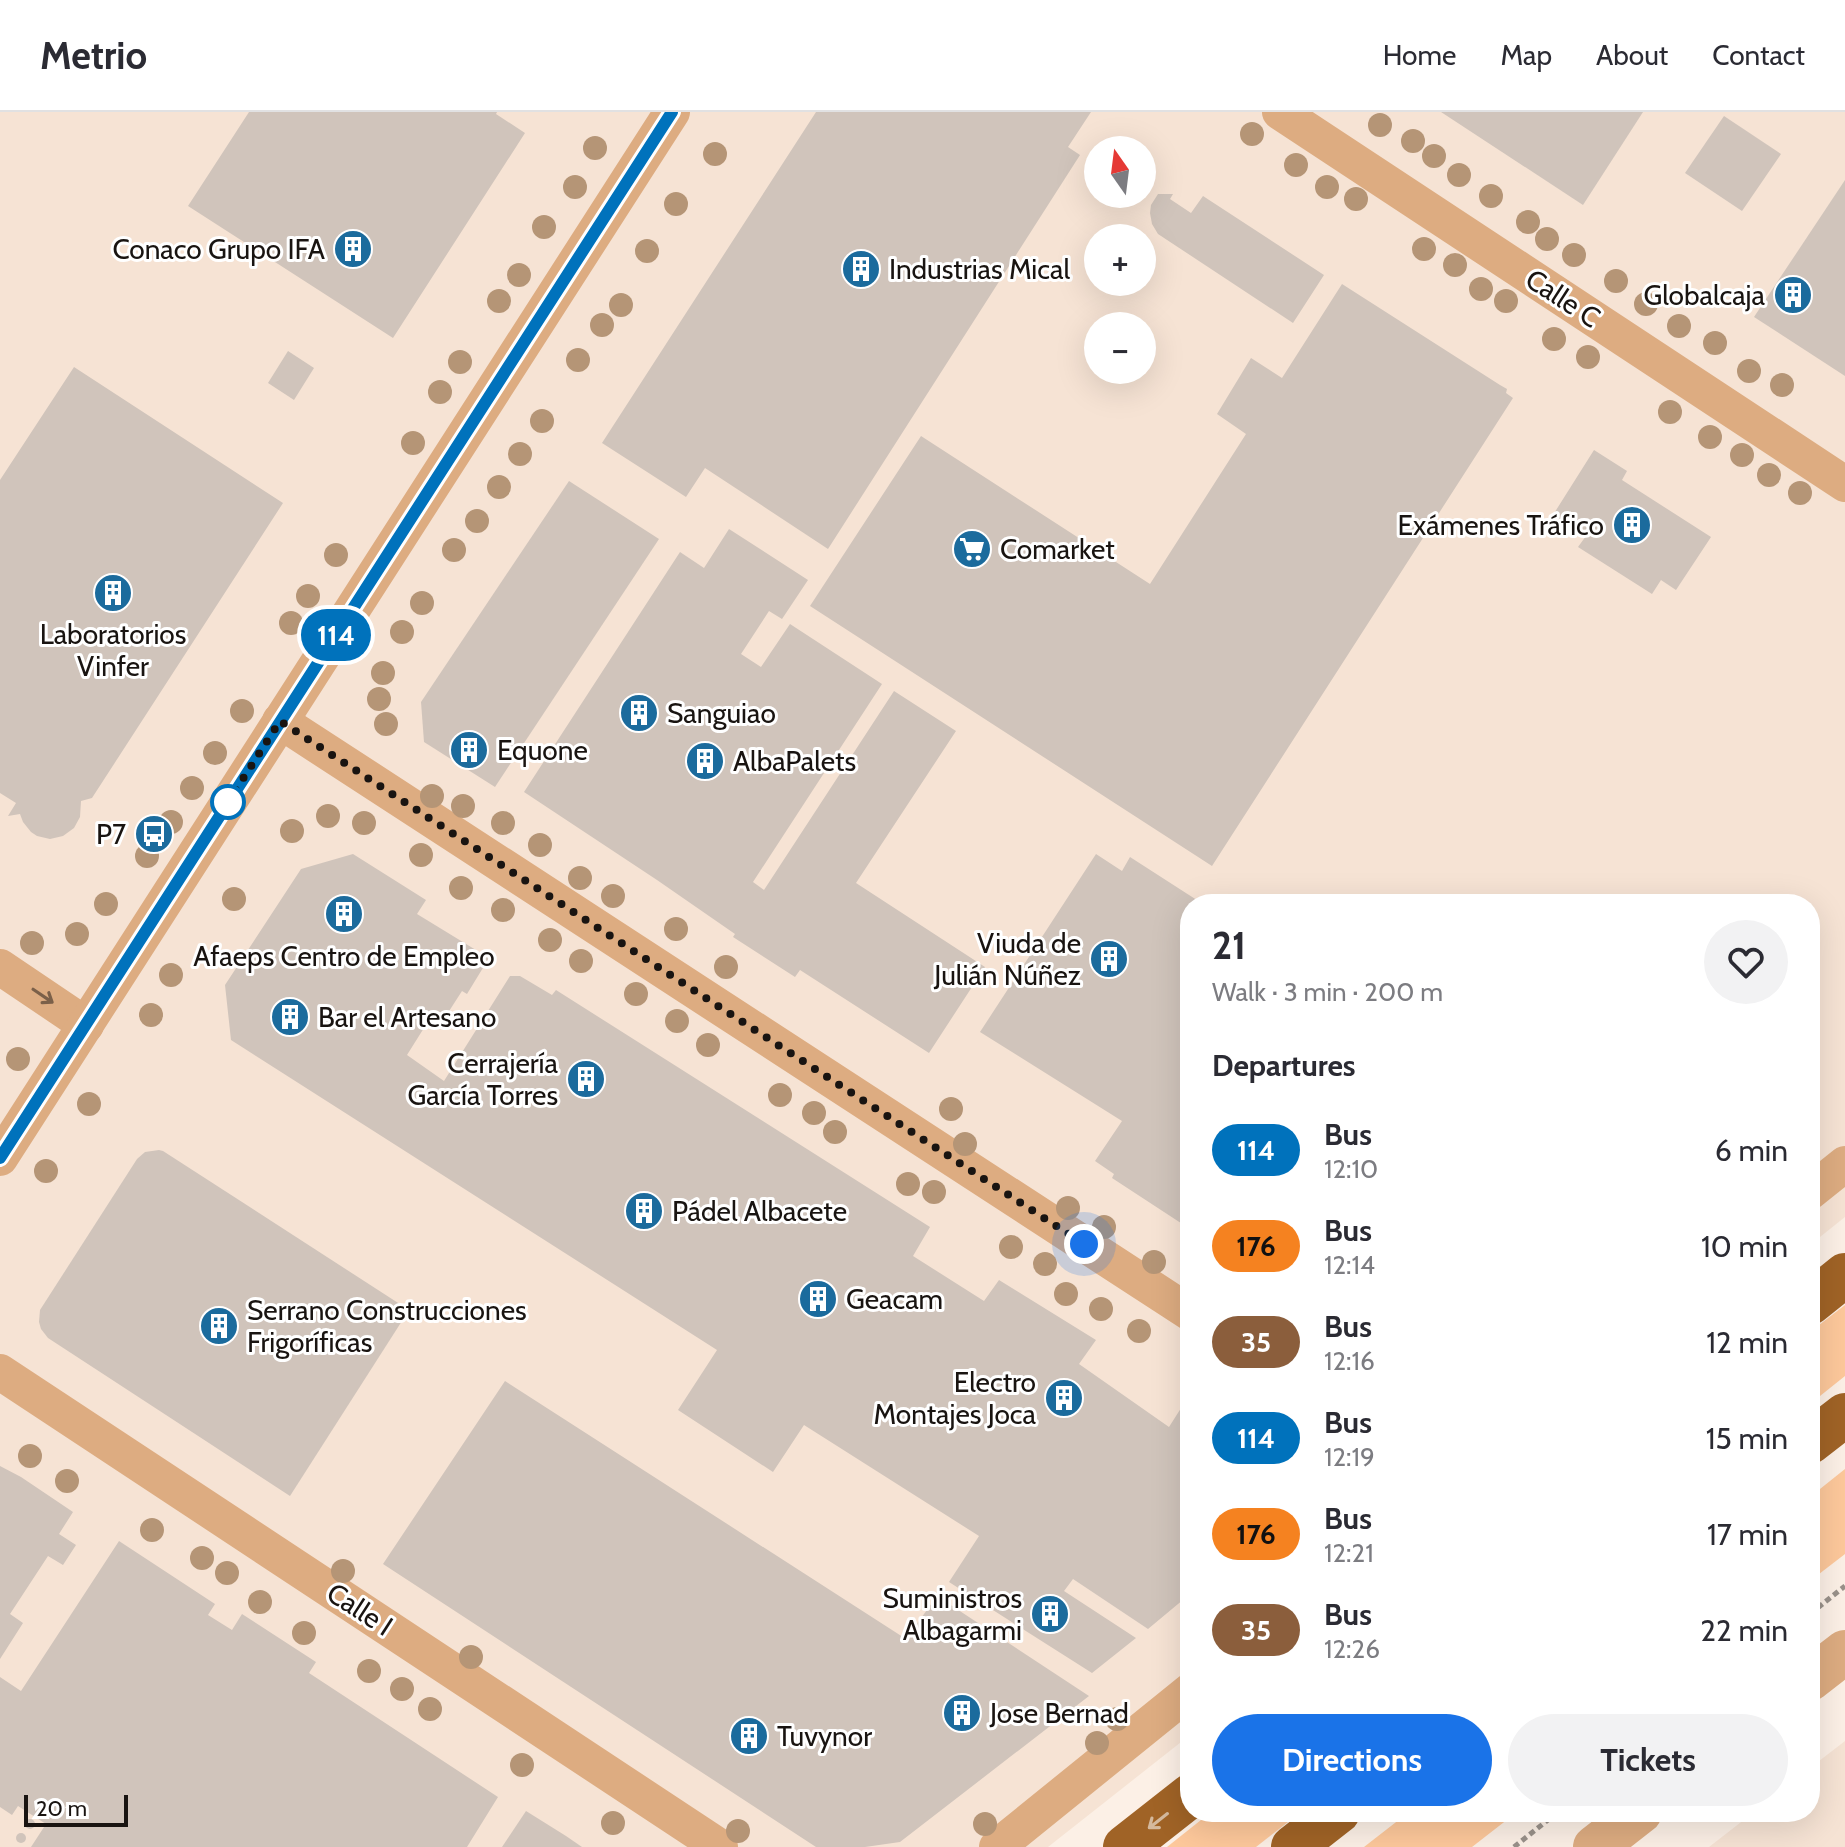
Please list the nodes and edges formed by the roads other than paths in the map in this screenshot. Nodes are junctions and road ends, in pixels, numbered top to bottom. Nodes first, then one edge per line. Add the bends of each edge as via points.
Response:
1 (672, 112) edge
2 (1280, 112) edge
3 (1845, 484) edge
4 (280, 721) junction
5 (0, 967) edge
6 (86, 1025) junction
7 (0, 1158) edge
8 (1845, 1164) edge
9 (1820, 1184) edge
10 (1845, 1275) edge
11 (1820, 1295) edge
12 (1180, 1306) edge
13 (0, 1372) edge
14 (1845, 1415) edge
15 (1820, 1434) edge
16 (1845, 1652) edge
17 (1820, 1671) edge
18 (1180, 1699) edge
19 (1180, 1804) edge
20 (1325, 1822) edge
21 (1627, 1822) edge
22 (720, 1847) edge
23 (997, 1847) edge
24 (1125, 1847) edge
25 (1293, 1847) edge
26 (1595, 1847) edge

1 - 4 street
2 - 3 street, Calle C
4 - 6 street
4 - 12 street
5 -> 6 street
6 - 7 street
8 - 9 street
10 - 11 highway
13 - 22 street, Calle I
14 - 15 highway
16 - 17 street
18 - 23 street
19 -> 24 highway
20 - 25 highway
21 - 26 street

